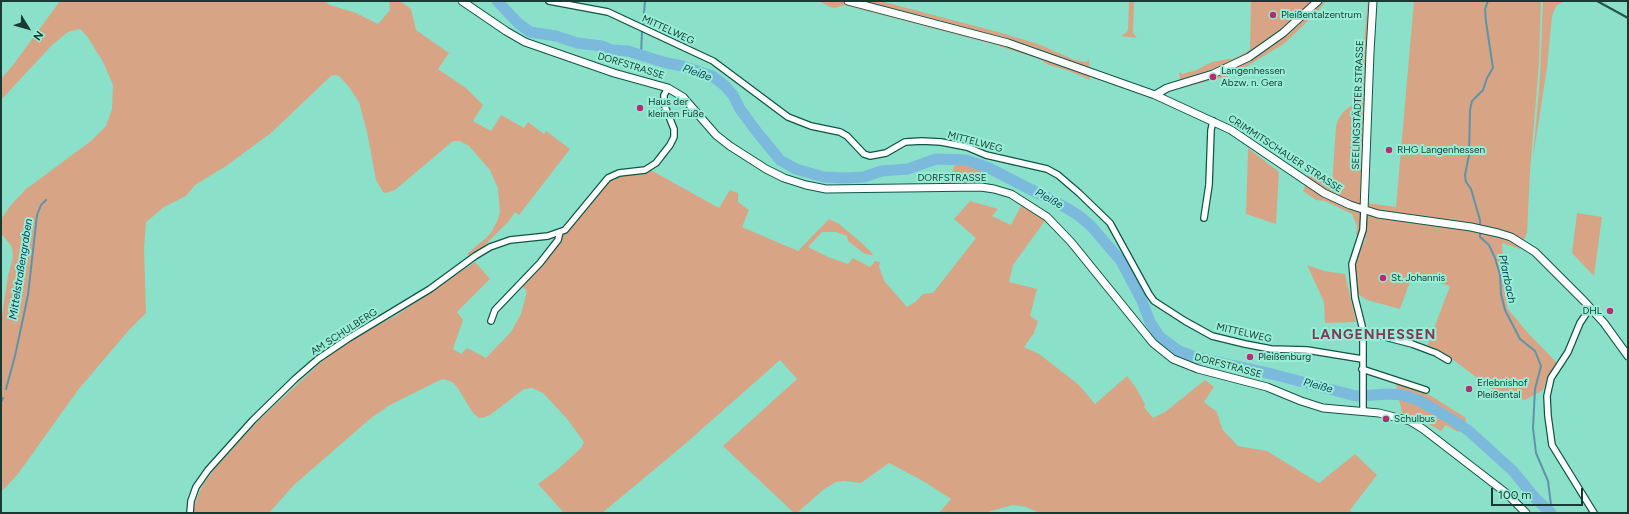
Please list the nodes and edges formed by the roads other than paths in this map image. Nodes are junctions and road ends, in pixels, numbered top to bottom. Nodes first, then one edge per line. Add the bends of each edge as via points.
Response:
1 (462, 1) edge
2 (550, 1) edge
3 (848, 1) edge
4 (1318, 1) edge
5 (1373, 1) edge
6 (668, 88) junction
7 (1155, 95) junction
8 (1213, 121) junction
9 (1364, 210) junction
10 (1204, 218) dead end
11 (560, 232) junction
12 (1590, 308) junction
13 (491, 321) dead end
14 (1362, 331) junction
15 (1628, 356) edge
16 (1362, 358) junction
17 (1448, 360) dead end
18 (1362, 369) junction
19 (1426, 390) dead end
20 (1363, 410) junction
21 (190, 513) edge
22 (1526, 513) edge
23 (1594, 513) edge

1 - 6 street, DORFSTRASSE via 525,42
2 - 16 street, MITTELWEG via 608,12 712,60 788,117 811,126 840,132 864,154 870,156 886,153 905,142 941,142 1047,169 1080,193 1110,223 1148,294 1154,301 1185,321 1212,336 1240,343 1271,349 1307,350
3 - 7 street, CRIMMITSCHAUER STRASSE via 1008,43
4 - 7 street via 1283,33 1249,57
5 - 9 street, SEELINGSTÄDTER STRASSE
6 - 11 street, AM SCHULBERG via 664,95 664,104 675,133 663,156 648,169 619,173 608,178 568,227
6 - 20 street, DORFSTRASSE via 683,97 716,135 730,146 766,169 806,185 839,190 981,187 1011,194 1047,217 1071,242 1144,333 1172,359 1198,369 1267,387 1323,408
7 - 8 street, CRIMMITSCHAUER STRASSE
8 - 9 street, CRIMMITSCHAUER STRASSE via 1246,140 1324,193
8 - 10 street via 1210,130 1209,185
9 - 12 street, CRIMMITSCHAUER STRASSE via 1471,227 1511,237 1535,252
9 - 14 street via 1363,230 1352,264 1355,298
11 - 13 street, AM SCHULBERG via 558,240 540,263 495,310
11 - 21 street, AM SCHULBERG via 548,236 510,240 490,247 430,290 318,359 253,420 208,470 196,487
12 - 15 street, CRIMMITSCHAUER STRASSE
12 - 23 street via 1580,323 1568,352 1551,378 1547,396 1552,444
14 - 16 street
14 - 17 street via 1436,352
16 - 18 street
18 - 19 street
18 - 20 street
20 - 22 street, DORFSTRASSE via 1410,421 1423,429 1506,493

